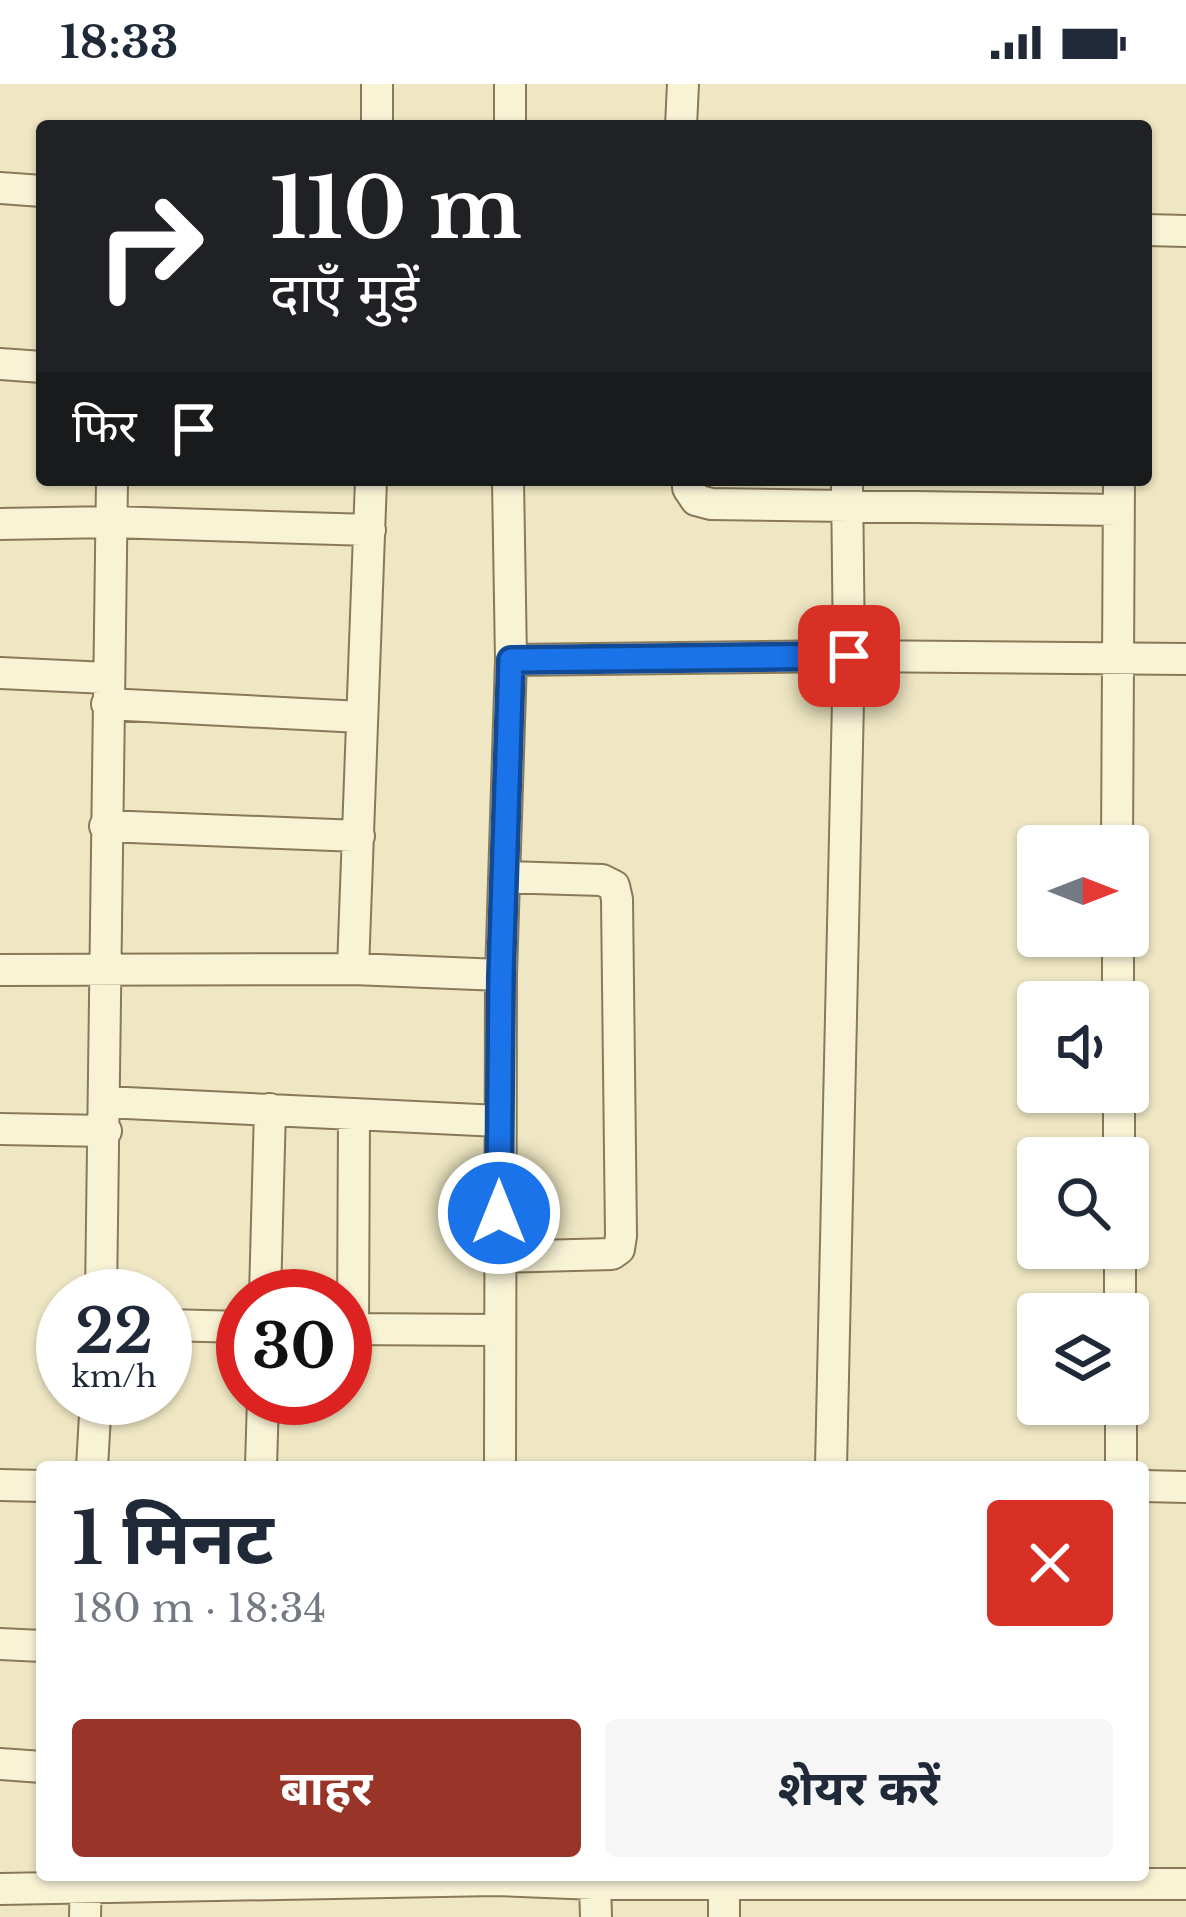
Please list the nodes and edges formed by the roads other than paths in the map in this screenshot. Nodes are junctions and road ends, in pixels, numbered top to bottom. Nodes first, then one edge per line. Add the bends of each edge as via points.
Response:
1 (377, 84) edge
2 (510, 84) edge
3 (683, 84) edge
4 (376, 120) edge
5 (510, 120) edge
6 (681, 120) edge
7 (1, 189) edge
8 (36, 191) edge
9 (0, 212) edge
10 (1152, 230) edge
11 (1186, 231) edge
12 (0, 364) edge
13 (36, 367) edge
14 (112, 486) edge
15 (370, 486) edge
16 (508, 486) edge
17 (690, 486) edge
18 (848, 493) edge
19 (1119, 495) edge
20 (110, 522) junction
21 (0, 524) edge
22 (370, 530) junction
23 (849, 656) junction
24 (1116, 658) junction
25 (1186, 659) edge
26 (511, 660) junction
27 (0, 673) edge
28 (107, 691) junction
29 (362, 717) junction
30 (1117, 825) edge
31 (105, 826) junction
32 (359, 836) junction
33 (504, 877) junction
34 (352, 969) junction
35 (0, 970) edge
36 (103, 971) junction
37 (501, 975) junction
38 (270, 1109) junction
39 (354, 1114) junction
40 (105, 1116) junction
41 (500, 1121) junction
42 (0, 1130) edge
43 (499, 1257) junction
44 (102, 1269) edge
45 (267, 1269) edge
46 (350, 1269) edge
47 (372, 1329) edge
48 (498, 1330) junction
49 (94, 1425) edge
50 (262, 1425) edge
51 (1120, 1425) edge
52 (92, 1461) edge
53 (261, 1461) edge
54 (500, 1461) edge
55 (830, 1461) edge
56 (1121, 1461) edge
57 (0, 1485) edge
58 (36, 1486) edge
59 (1149, 1486) edge
60 (1186, 1486) edge
61 (0, 1644) edge
62 (36, 1646) edge
63 (0, 1764) edge
64 (36, 1767) edge
65 (308, 1881) edge
66 (545, 1881) edge
67 (595, 1884) junction
68 (724, 1884) junction
69 (1186, 1884) edge
70 (0, 1889) edge
71 (86, 1893) edge
72 (596, 1917) edge
73 (724, 1917) edge

1 - 4 street
2 - 5 street
3 - 6 street
7 - 8 street
7 - 9 street
10 - 11 street
12 - 13 street
14 - 20 street
15 - 22 street
16 - 26 street
17 - 18 street via 696,500 711,504
18 - 19 street
18 - 23 street
19 - 24 street
20 - 21 street
20 - 22 street
20 - 28 street
22 - 29 street
23 - 24 street
23 - 26 street
23 - 55 street
24 - 25 street
24 - 30 street
26 - 33 street
27 - 28 street
28 - 29 street
28 - 31 street
29 - 32 street
31 - 32 street
31 - 36 street
32 - 34 street
33 - 37 street
33 - 43 street via 614,886 621,1235 612,1254
34 - 36 street
34 - 37 street
35 - 36 street
36 - 40 street
37 - 41 street
38 - 39 street
38 - 40 street
38 - 45 street
39 - 41 street
39 - 46 street
40 - 42 street
40 - 44 street
41 - 43 street
43 - 48 street
47 - 48 street
48 - 54 street
49 - 52 street
50 - 53 street
51 - 56 street
57 - 58 street
59 - 60 street
61 - 62 street
63 - 64 street
65 - 71 street
66 - 67 street
67 - 68 street
67 - 72 street
68 - 69 street
68 - 73 street
70 - 71 street

